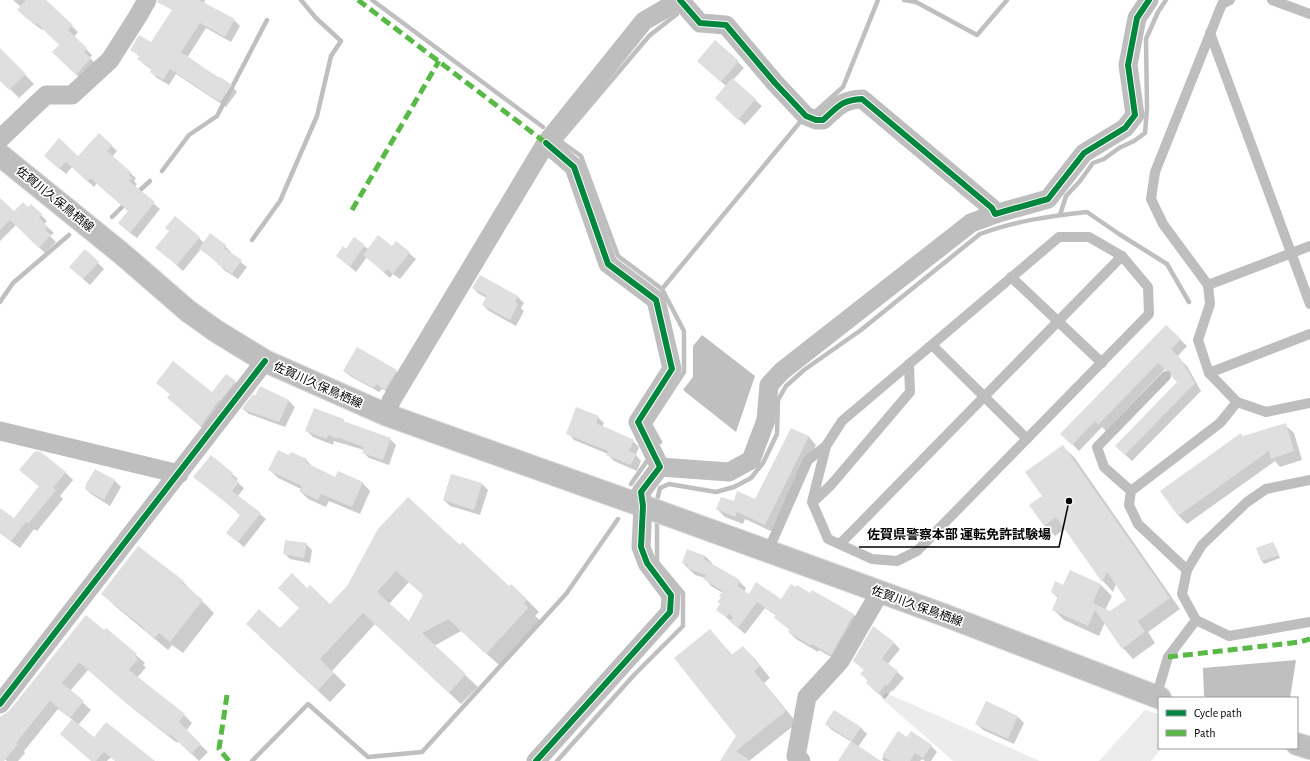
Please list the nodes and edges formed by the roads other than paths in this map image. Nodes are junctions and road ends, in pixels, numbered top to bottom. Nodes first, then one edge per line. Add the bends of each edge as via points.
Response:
1 (147, 0) edge
2 (674, 0) edge
3 (680, 0) edge
4 (1149, 0) edge
5 (1230, 0) edge
6 (1272, 0) edge
7 (1310, 15) edge
8 (1210, 33) junction
9 (0, 138) edge
10 (546, 143) junction
11 (0, 155) edge
12 (994, 214) junction
13 (1310, 246) edge
14 (1291, 253) junction
15 (1122, 256) junction
16 (1012, 278) junction
17 (1208, 285) junction
18 (1310, 304) edge
19 (1058, 321) junction
20 (1310, 334) edge
21 (932, 345) junction
22 (265, 361) junction
23 (1102, 363) junction
24 (909, 364) junction
25 (1209, 373) junction
26 (1166, 376) dead end
27 (984, 397) junction
28 (1237, 402) junction
29 (1310, 403) edge
30 (387, 415) junction
31 (0, 431) edge
32 (1027, 439) junction
33 (826, 446) junction
34 (660, 467) junction
35 (179, 474) junction
36 (1310, 480) edge
37 (1131, 491) junction
38 (812, 502) junction
39 (643, 506) junction
40 (840, 544) junction
41 (768, 551) junction
42 (1187, 570) junction
43 (880, 592) junction
44 (1196, 620) junction
45 (1310, 622) edge
46 (1158, 697) edge
47 (0, 704) edge
48 (1298, 744) edge
49 (1310, 748) edge
50 (536, 761) edge
51 (801, 761) edge

1 - 9 street via 105,65 72,95 46,95
2 - 10 street via 668,7 644,21
3 - 12 street via 700,23 726,25 806,116 823,120 843,103 862,99 992,208
4 - 12 street via 1137,18 1128,65 1135,115 1125,128 1084,153 1048,199
5 - 8 lane via 1222,4
6 - 7 lane
8 - 14 lane
8 - 17 lane via 1155,172 1151,199 1162,224
10 - 30 street via 391,401
10 - 34 street via 574,167 608,264 656,300 672,369 638,422
11 - 22 main road, 佐賀川久保鳥栖線 via 188,312
12 - 34 street via 971,223 769,384 766,420 751,460 729,472
13 - 14 lane
14 - 17 lane
14 - 18 lane
15 - 16 lane via 1089,237 1059,237
15 - 19 lane
15 - 23 lane via 1148,287 1149,314
16 - 19 lane
16 - 21 lane
17 - 25 lane via 1210,304 1198,340
19 - 23 lane
19 - 27 lane
20 - 25 lane
21 - 24 lane
21 - 27 lane
22 - 30 main road, 佐賀川久保鳥栖線
22 - 35 street
23 - 32 lane
24 - 33 lane via 842,421
24 - 38 lane via 910,392 831,485
25 - 28 lane
26 - 37 lane via 1097,447 1104,467
27 - 32 lane
27 - 40 lane
28 - 29 lane via 1266,412
28 - 37 lane via 1220,423
30 - 39 main road, 佐賀川久保鳥栖線
31 - 35 street
32 - 40 lane via 917,551 897,561 872,559
33 - 38 lane
33 - 41 lane via 808,460
34 - 39 street via 641,492
35 - 47 street
36 - 42 lane via 1266,489 1246,502 1202,545
37 - 42 lane via 1129,506 1138,524
38 - 40 lane via 828,539
39 - 41 main road, 佐賀川久保鳥栖線
39 - 50 street via 642,547 647,563 671,595 670,612
41 - 43 main road, 佐賀川久保鳥栖線
42 - 44 lane via 1182,594
43 - 46 main road, 佐賀川久保鳥栖線
43 - 51 street via 840,660 807,697 796,756
44 - 45 lane via 1229,636
44 - 46 lane via 1168,657
48 - 49 main road

